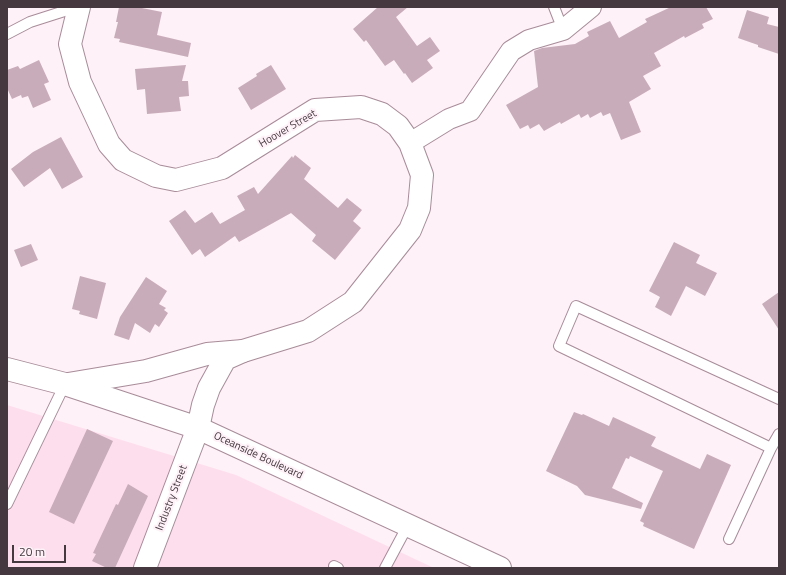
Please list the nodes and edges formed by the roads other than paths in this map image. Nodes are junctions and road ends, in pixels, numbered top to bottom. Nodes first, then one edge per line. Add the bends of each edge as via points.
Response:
1 (78, 7) edge
2 (554, 7) edge
3 (592, 7) edge
4 (563, 30) junction
5 (7, 34) edge
6 (410, 143) junction
7 (243, 351) junction
8 (7, 369) edge
9 (65, 384) junction
10 (779, 399) edge
11 (198, 428) junction
12 (779, 434) edge
13 (772, 448) junction
14 (7, 504) edge
15 (408, 525) junction
16 (729, 539) dead end
17 (144, 568) edge
18 (385, 568) edge
19 (500, 568) edge

1 - 5 lane via 30,22
1 - 6 street, Hoover Street via 70,44 80,82 109,144 123,160 156,176 176,180 222,168 316,110 362,107 382,114 398,126
2 - 4 lane
3 - 4 street
4 - 6 street via 528,40 511,51 470,111 449,119
6 - 7 street, Hoover Street via 422,175 419,208 410,230 353,302 308,331
7 - 9 street via 207,354 146,371
7 - 11 street, Hoover Street via 225,359 209,388
8 - 9 street, Oceanside Boulevard
9 - 11 street, Oceanside Boulevard
9 - 14 lane
10 - 13 lane via 576,306 559,346
11 - 15 street, Oceanside Boulevard
11 - 17 street, Industry Street
12 - 13 lane
13 - 16 lane
15 - 18 lane
15 - 19 street, Oceanside Boulevard

